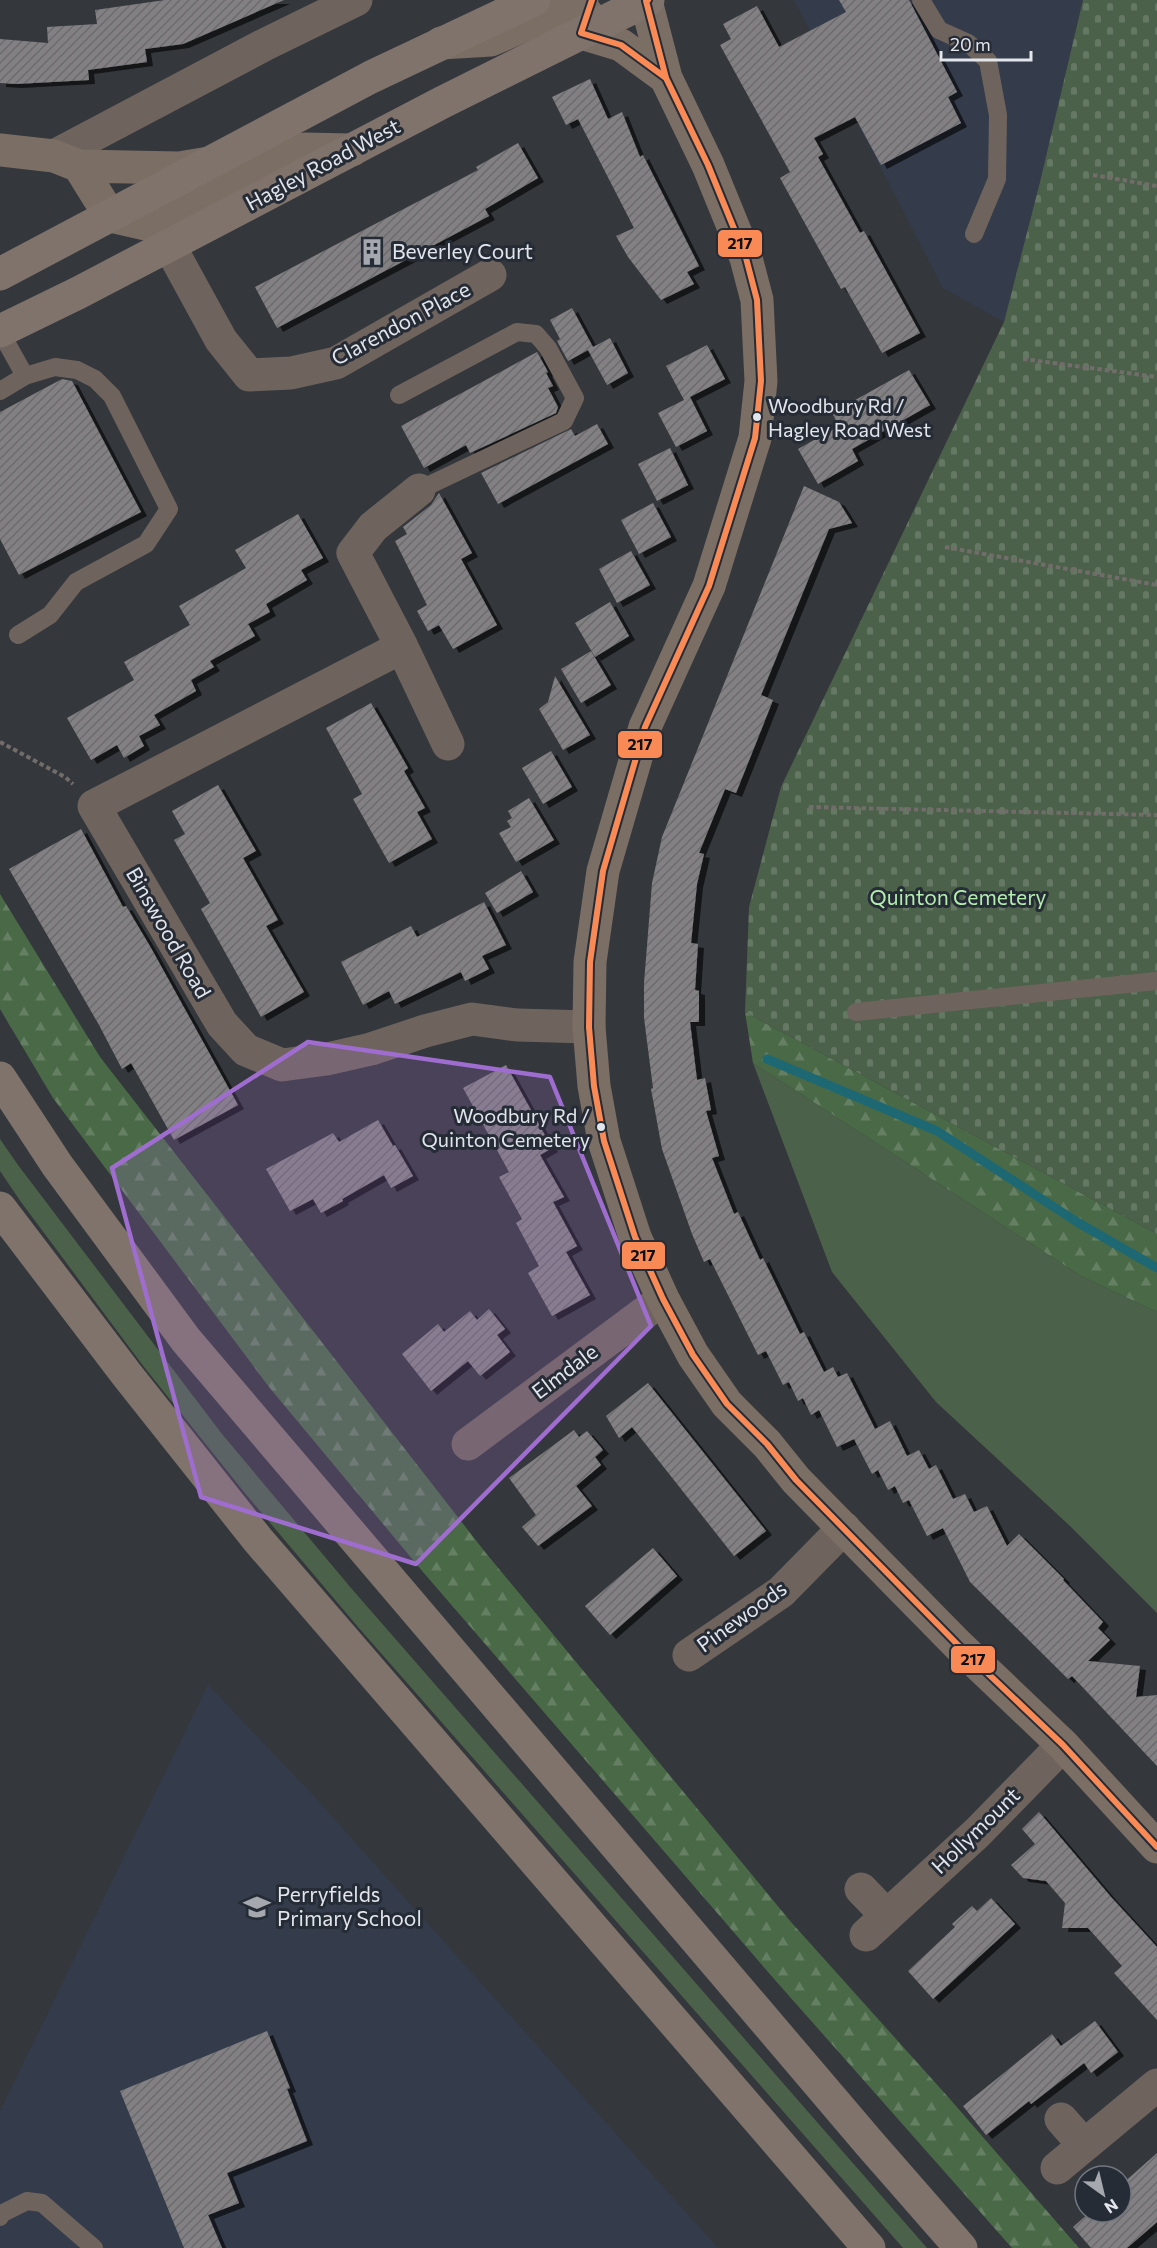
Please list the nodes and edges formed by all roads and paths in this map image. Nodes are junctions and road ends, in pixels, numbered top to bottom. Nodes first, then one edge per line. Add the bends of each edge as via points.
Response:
1 (356, 0) edge
2 (534, 0) edge
3 (582, 0) edge
4 (592, 0) edge
5 (644, 0) edge
6 (921, 0) edge
7 (581, 33) junction
8 (439, 44) junction
9 (666, 78) junction
10 (0, 150) edge
11 (352, 150) junction
12 (67, 161) junction
13 (212, 162) junction
14 (1093, 175) dead end
15 (1157, 186) edge
16 (110, 216) junction
17 (974, 234) dead end
18 (170, 245) junction
19 (0, 274) edge
20 (490, 275) dead end
21 (0, 331) edge
22 (1023, 359) dead end
23 (25, 376) junction
24 (1157, 377) edge
25 (0, 391) edge
26 (399, 395) dead end
27 (419, 490) joint
28 (945, 547) dead end
29 (1157, 585) edge
30 (18, 635) dead end
31 (402, 647) junction
32 (0, 742) edge
33 (448, 744) dead end
34 (94, 806) junction
35 (809, 807) dead end
36 (1157, 815) edge
37 (1157, 981) edge
38 (856, 1012) dead end
39 (589, 1027) junction
40 (0, 1078) edge
41 (0, 1208) edge
42 (663, 1299) junction
43 (468, 1444) dead end
44 (844, 1528) junction
45 (690, 1655) dead end
46 (1063, 1745) junction
47 (1157, 1847) edge
48 (861, 1888) dead end
49 (1157, 2085) edge
50 (1061, 2119) dead end
51 (1083, 2145) junction
52 (1057, 2168) dead end
53 (0, 2217) edge
54 (94, 2248) edge
55 (869, 2248) edge
56 (961, 2248) edge

1 - 12 street via 266,44
2 - 8 highway
3 - 8 street via 491,40
4 - 7 street
5 - 7 highway, Hagley Road West
5 - 9 street
6 - 17 lane via 939,30 968,43 988,61 999,115 997,179
7 - 9 street via 621,45
7 - 11 highway, Hagley Road West
8 - 13 highway
9 - 39 street via 708,165 746,258 757,300 761,381 755,438 709,586 645,727 603,871 590,962
10 - 12 street
11 - 16 street via 303,149 154,226
11 - 18 highway, Hagley Road West
12 - 13 street via 179,168
12 - 16 street
13 - 16 highway
14 - 15 path
16 - 19 highway
18 - 20 street, Clarendon Place via 221,340 249,375 291,373 336,363
18 - 21 highway, Hagley Road West
21 - 23 lane
22 - 24 path
23 - 25 lane
23 - 30 lane via 55,367 77,370 95,379 112,396 169,509 146,544 76,582 50,615
26 - 27 lane via 517,333 536,334 575,398 564,421
27 - 31 street via 373,527 353,553
28 - 29 path
31 - 33 street
31 - 34 street
32 - 34 path via 65,777
34 - 39 street, Binswood Road via 222,1024 246,1050 282,1065 371,1049 472,1019 517,1026
35 - 36 path
37 - 38 lane
39 - 42 street via 604,1141 635,1237
40 - 56 highway via 57,1165 186,1340
41 - 55 highway via 258,1540
42 - 43 street, Elmdale
42 - 44 street via 693,1355 727,1404
44 - 45 street, Pinewoods via 781,1592
44 - 46 street
46 - 47 street
46 - 48 street, Hollymount via 977,1833 877,1926
49 - 51 street
50 - 51 street
51 - 52 street
53 - 54 lane via 27,2201 42,2203

